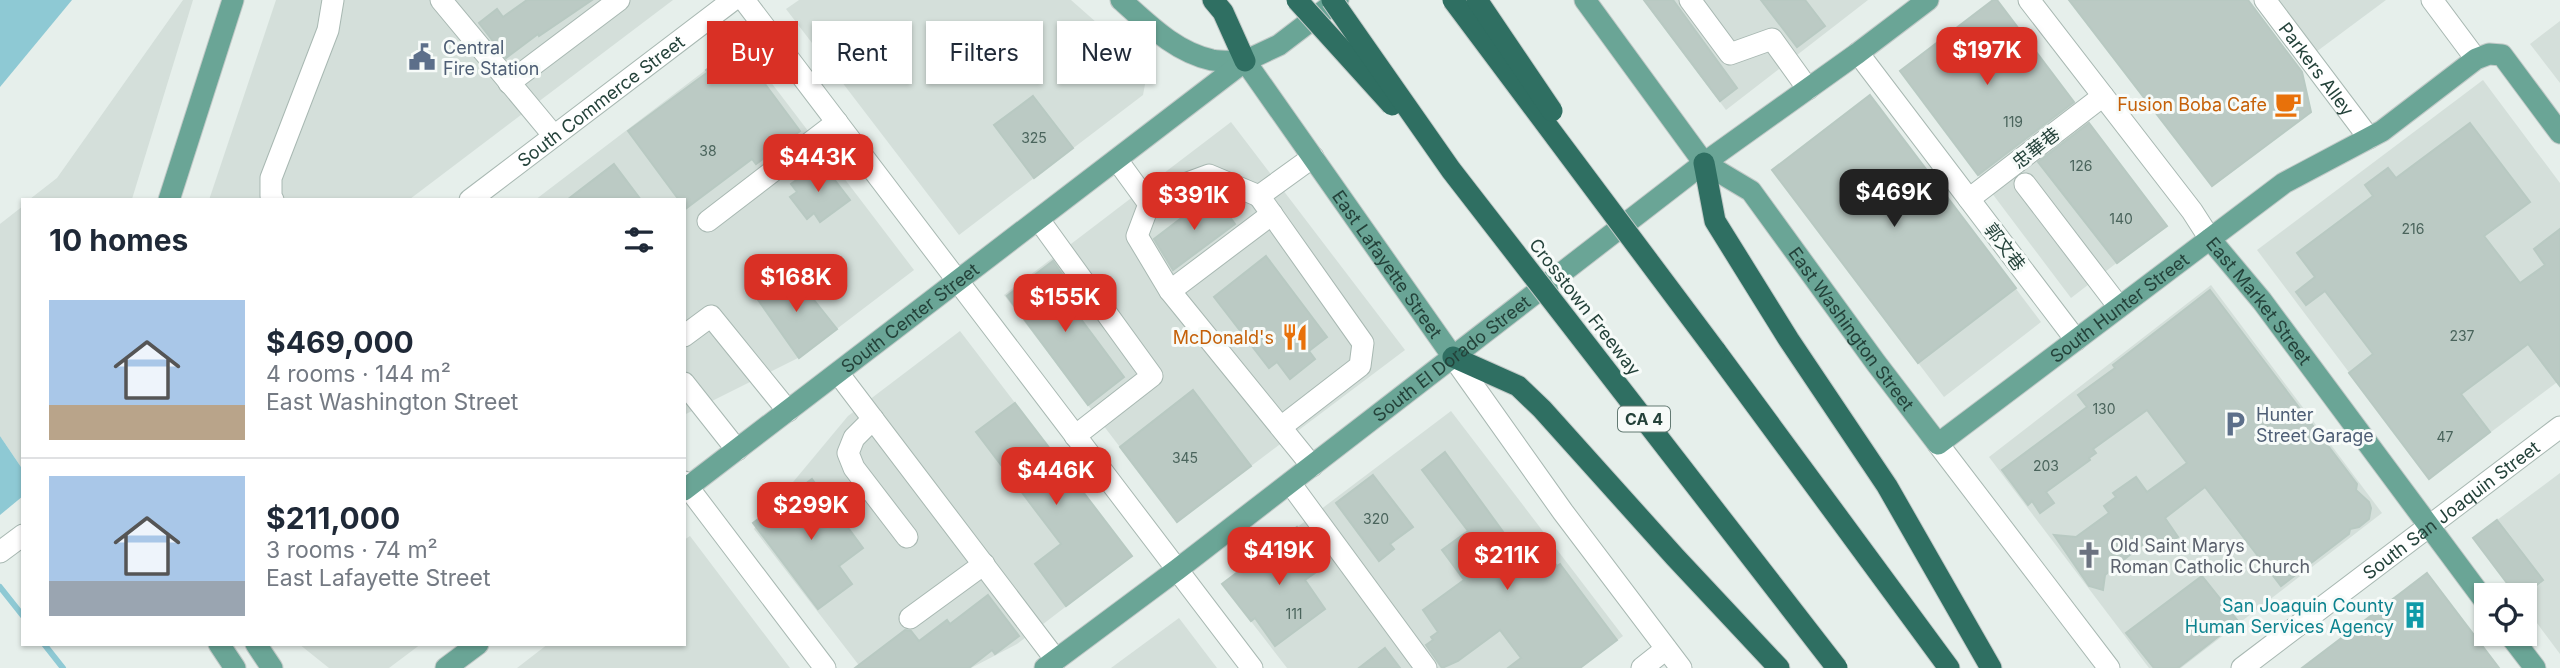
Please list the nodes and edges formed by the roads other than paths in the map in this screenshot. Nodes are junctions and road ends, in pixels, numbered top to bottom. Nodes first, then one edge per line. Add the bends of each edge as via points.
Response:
1 (233, 0) edge
2 (333, 0) edge
3 (441, 0) edge
4 (619, 0) edge
5 (733, 0) edge
6 (744, 0) edge
7 (1121, 0) edge
8 (1213, 0) edge
9 (1297, 0) edge
10 (1332, 0) edge
11 (1338, 0) edge
12 (1453, 0) edge
13 (1477, 0) edge
14 (1584, 0) edge
15 (1690, 0) edge
16 (2029, 0) edge
17 (2265, 0) edge
18 (2432, 0) edge
19 (1920, 2) edge
20 (1858, 53) junction
21 (2476, 59) junction
22 (1245, 61) junction
23 (509, 82) junction
24 (1808, 89) junction
25 (2103, 96) junction
26 (837, 122) junction
27 (2560, 133) edge
28 (554, 136) junction
29 (2369, 138) junction
30 (1313, 158) junction
31 (1117, 160) junction
32 (1704, 163) junction
33 (1451, 170) junction
34 (2025, 184) dead end
35 (1259, 196) junction
36 (170, 198) edge
37 (272, 198) edge
38 (471, 198) edge
39 (1969, 199) junction
40 (1149, 204) junction
41 (1272, 214) junction
42 (708, 220) dead end
43 (1039, 220) junction
44 (2210, 239) junction
45 (959, 282) junction
46 (1170, 291) junction
47 (2119, 307) junction
48 (686, 335) edge
49 (2076, 340) junction
50 (1715, 350) junction
51 (1453, 357) junction
52 (838, 373) junction
53 (686, 386) edge
54 (788, 411) junction
55 (873, 419) junction
56 (1281, 426) junction
57 (2560, 427) edge
58 (1075, 436) junction
59 (1938, 444) junction
60 (737, 450) junction
61 (1312, 466) junction
62 (1290, 483) junction
63 (686, 486) edge
64 (2429, 526) junction
65 (21, 536) edge
66 (907, 537) dead end
67 (0, 552) edge
68 (984, 564) junction
69 (1178, 569) junction
70 (2474, 587) edge
71 (910, 618) dead end
72 (220, 646) edge
73 (257, 646) edge
74 (475, 646) edge
75 (2518, 646) edge
76 (1666, 649) junction
77 (1051, 664) edge
78 (235, 668) edge
79 (272, 668) edge
80 (446, 668) edge
81 (825, 668) edge
82 (1252, 668) edge
83 (1426, 668) edge
84 (1642, 668) edge
85 (1681, 668) edge
86 (1779, 668) edge
87 (1837, 668) edge
88 (1949, 668) edge
89 (1991, 668) edge
90 (2109, 668) edge
91 (2242, 668) edge
92 (2535, 668) edge

1 - 36 main road
2 - 37 street via 328,30 271,178
3 - 23 street
4 - 23 street
5 - 28 street, South Commerce Street
6 - 26 street
7 - 22 main road via 1163,37 1187,51 1213,60
8 - 22 highway
9 - 33 highway, CA 4, bridge
10 - 33 highway, Crosstown Freeway / CA 4, bridge
11 - 22 main road, South Center Street via 1279,45
12 - 50 highway, bridge
13 - 50 highway, bridge
14 - 32 main road, East Washington Street
15 - 24 street via 1730,54 1772,40
16 - 25 street, East Market Street
17 - 29 street, Parkers Alley
18 - 21 street
19 - 20 main road, South El Dorado Street
20 - 24 main road, South El Dorado Street
20 - 39 street, 郭文巷
21 - 27 main road via 2502,55
21 - 29 main road, South Hunter Street
22 - 30 main road, East Lafayette Street
22 - 31 main road, South Center Street
23 - 28 street
24 - 32 main road, South El Dorado Street
25 - 39 street, 忠華巷
25 - 44 street, East Market Street
26 - 42 street
26 - 45 street
28 - 38 street, South Commerce Street
29 - 44 main road, South Hunter Street via 2284,183
30 - 35 street
30 - 51 main road, East Lafayette Street
31 - 40 street
31 - 43 main road, South Center Street
32 - 51 main road, South El Dorado Street
32 - 59 main road, East Washington Street via 1751,191
32 - 89 highway via 1715,221 1887,486
33 - 87 highway, Crosstown Freeway / CA 4, bridge
34 - 47 street
35 - 40 street via 1209,175 1171,189
35 - 41 street
39 - 49 street, 郭文巷
40 - 46 street via 1137,236
41 - 46 street
41 - 56 street via 1363,343 1360,366
43 - 45 main road, South Center Street
43 - 58 street via 1152,376
44 - 47 main road, South Hunter Street
44 - 64 main road, East Market Street via 2262,301
45 - 52 main road, South Center Street
45 - 58 street
46 - 56 street
47 - 49 main road, South Hunter Street
48 - 54 street via 711,316
49 - 59 main road, South Hunter Street
50 - 88 highway
51 - 61 main road, South El Dorado Street
51 - 76 street, East Lafayette Street
51 - 86 highway via 1518,386
52 - 54 main road, South Center Street
52 - 55 street
53 - 60 street
54 - 60 main road, South Center Street
55 - 66 street via 854,438 848,453 854,468
55 - 68 street
56 - 61 street
57 - 64 street, South San Joaquin Street
58 - 69 street
59 - 90 street, East Washington Street
60 - 63 main road, South Center Street
61 - 62 main road, South El Dorado Street
62 - 69 main road, South El Dorado Street
62 - 83 street
63 - 81 street
64 - 70 main road, East Market Street
64 - 91 street, South San Joaquin Street
65 - 67 street
68 - 71 street
68 - 77 street
69 - 77 main road, South El Dorado Street
69 - 82 street
72 - 78 main road
73 - 79 main road
74 - 80 main road
75 - 92 main road
76 - 84 street
76 - 85 street, East Lafayette Street

